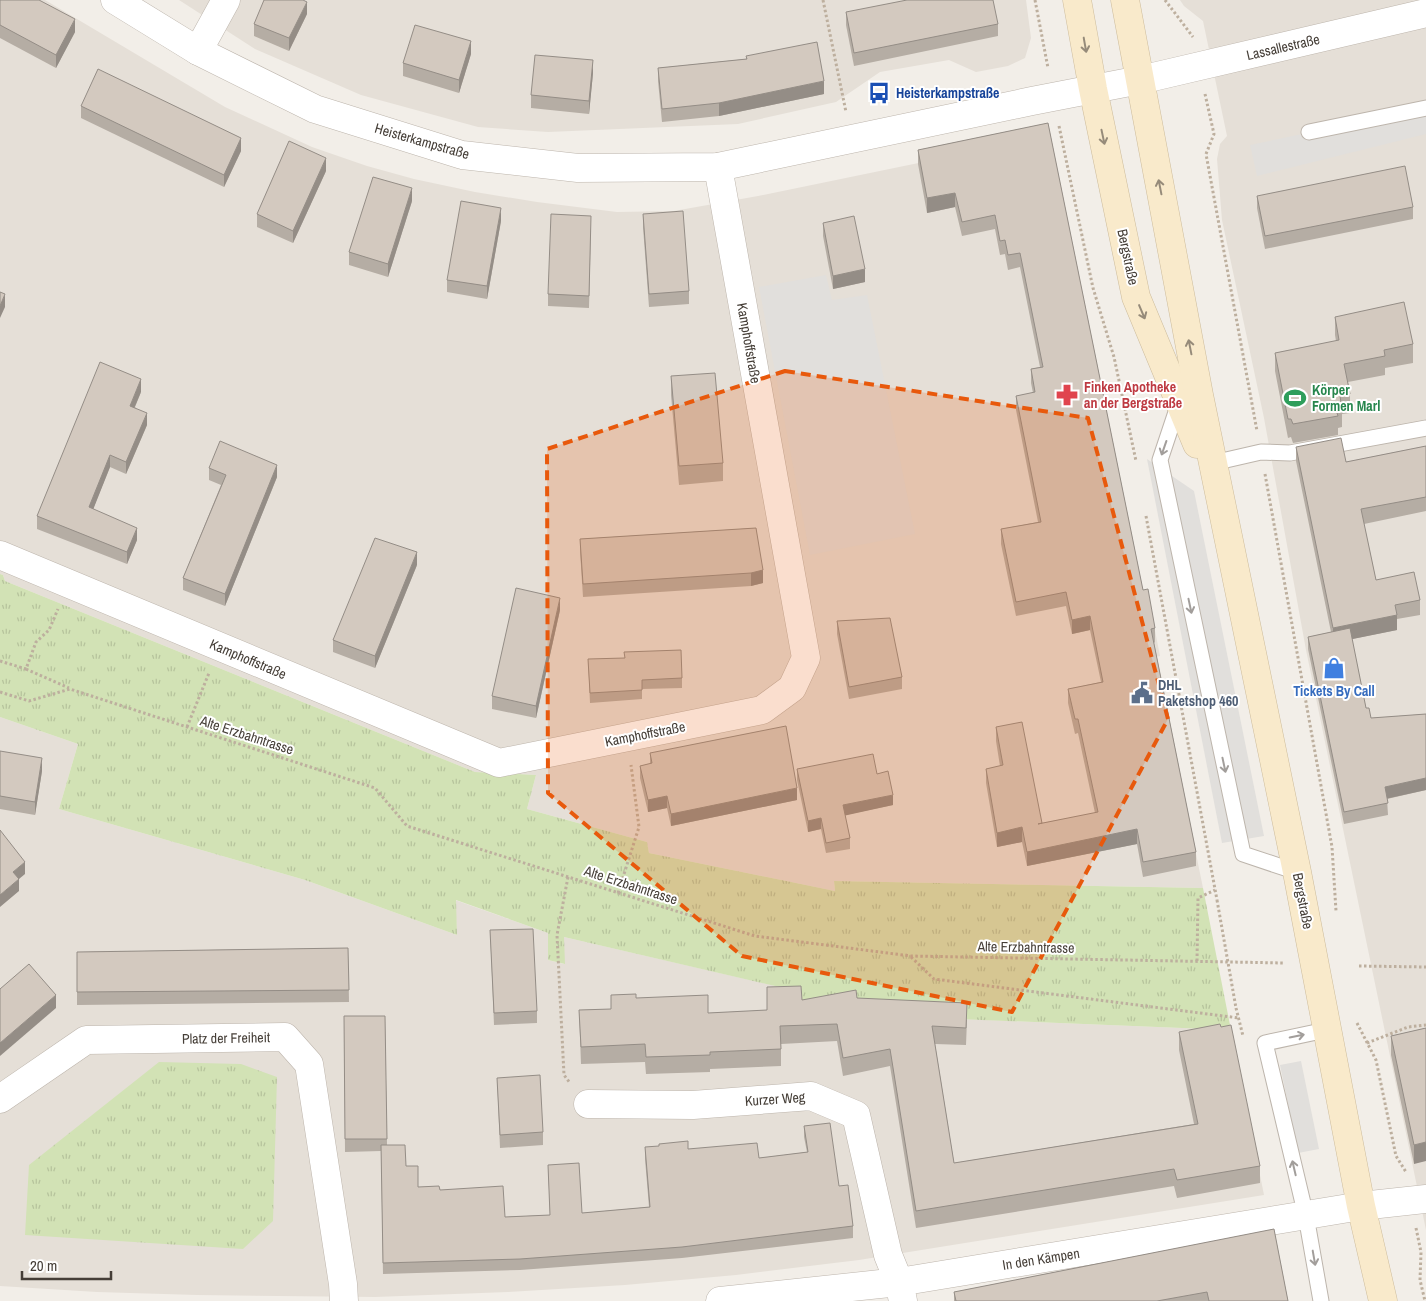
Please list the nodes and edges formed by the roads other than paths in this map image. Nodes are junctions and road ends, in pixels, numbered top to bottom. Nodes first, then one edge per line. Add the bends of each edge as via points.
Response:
1 (115, 0) edge
2 (226, 0) edge
3 (1077, 0) edge
4 (1125, 0) edge
5 (1426, 14) edge
6 (198, 51) junction
7 (1140, 80) junction
8 (1093, 89) junction
9 (1426, 108) edge
10 (1309, 132) dead end
11 (718, 167) junction
12 (1180, 401) junction
13 (1426, 428) edge
14 (1213, 463) junction
15 (1221, 501) junction
16 (0, 556) edge
17 (1297, 872) junction
18 (1326, 1030) junction
19 (0, 1099) edge
20 (588, 1104) road end
21 (1418, 1200) edge
22 (1361, 1206) junction
23 (1306, 1216) junction
24 (901, 1291) edge
25 (344, 1301) edge
26 (720, 1301) edge
27 (1321, 1301) edge
28 (1383, 1301) edge

1 - 6 street, Heisterkampstraße
2 - 6 street
3 -> 8 main road, Bergstraße
4 - 7 main road, Bergstraße
5 - 7 street, Lassallestraße
6 - 11 street, Heisterkampstraße via 315,109 462,155 578,168
7 - 8 street, Heisterkampstraße
14 -> 7 main road, Bergstraße
8 - 11 street, Heisterkampstraße
8 -> 12 main road, Bergstraße via 1136,297
9 - 10 lane
11 - 16 street, Kamphoffstraße via 806,658 792,688 762,710 499,763
12 - 15 main road, Bergstraße
12 -> 17 lane via 1160,460 1243,854
13 - 14 lane via 1290,453 1261,452
14 - 15 main road, Bergstraße
15 - 17 main road, Bergstraße
17 - 18 main road, Bergstraße
18 - 22 main road, Bergstraße
23 -> 18 lane via 1265,1043
19 - 25 street, Platz der Freiheit via 86,1040 285,1037 309,1064
20 - 24 street, Kurzer Weg via 693,1105 810,1096 856,1115 888,1255
21 - 22 street, In den Kämpen
22 - 23 street, In den Kämpen
22 - 28 main road, Bergstraße
23 - 24 street, In den Kämpen
23 -> 27 lane
24 - 26 street, In den Kämpen

